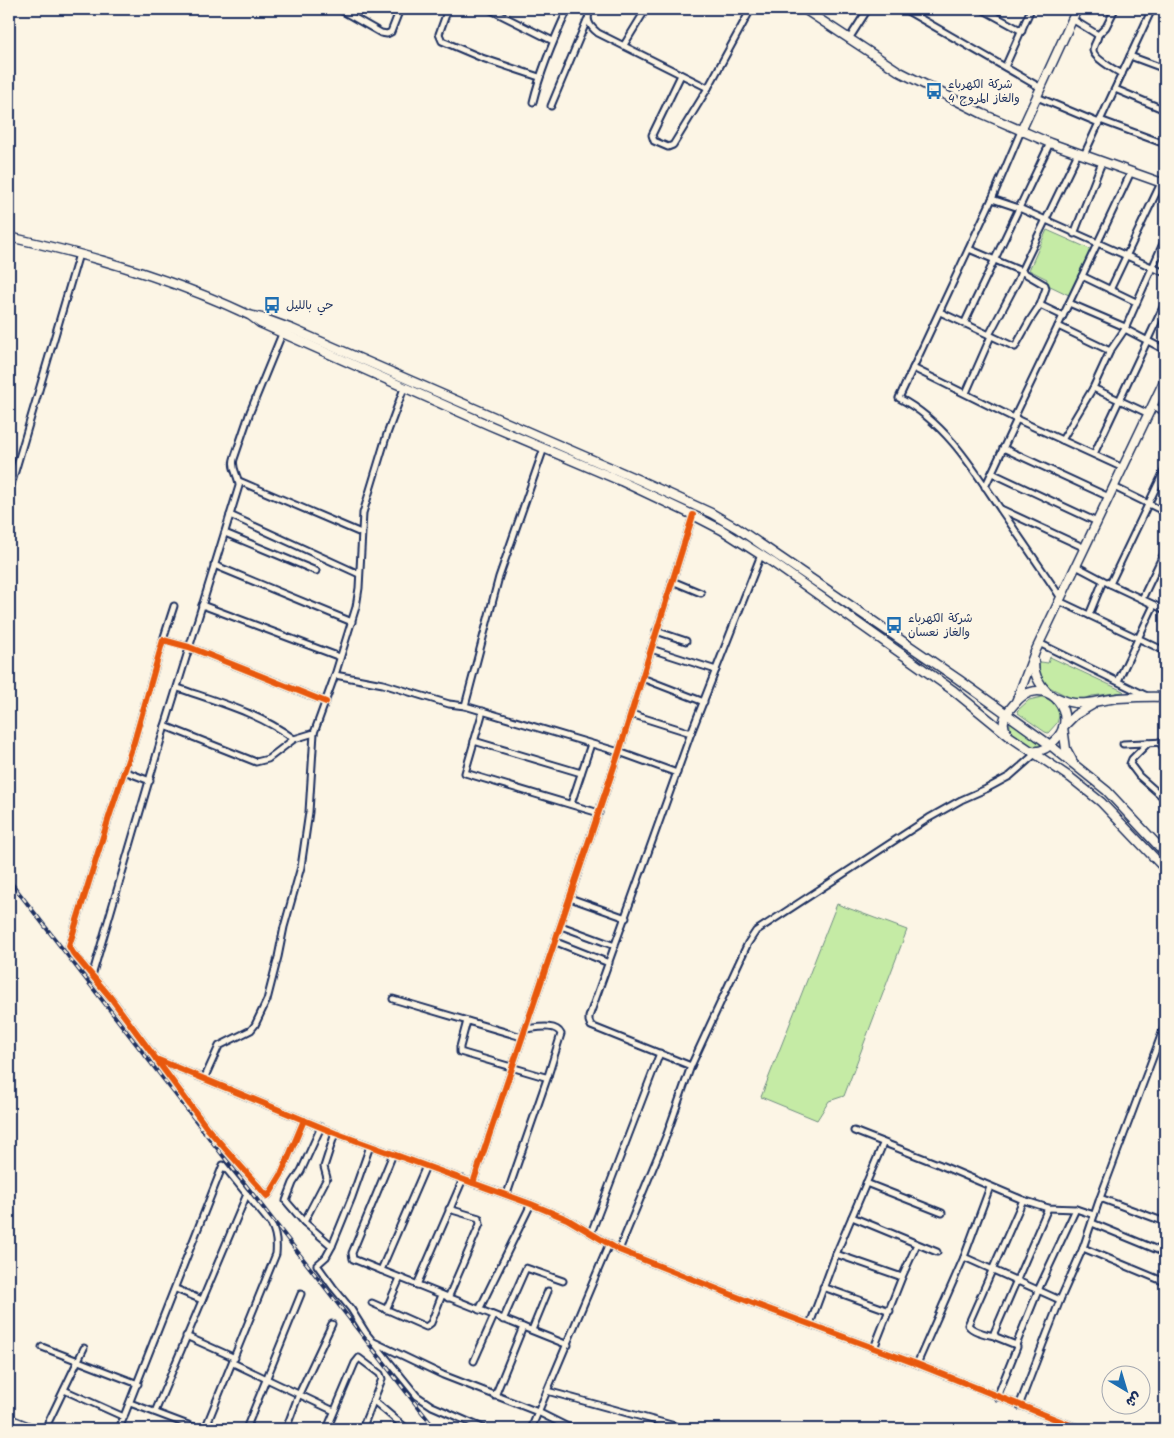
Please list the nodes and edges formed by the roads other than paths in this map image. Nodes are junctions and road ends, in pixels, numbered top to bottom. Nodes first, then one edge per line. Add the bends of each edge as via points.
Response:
1 (339, 9) edge
2 (400, 9) edge
3 (448, 9) edge
4 (490, 9) edge
5 (568, 9) edge
6 (591, 9) edge
7 (646, 9) edge
8 (751, 9) edge
9 (868, 9) edge
10 (904, 9) edge
11 (982, 9) edge
12 (1031, 9) edge
13 (1077, 9) edge
14 (1115, 9) edge
15 (1151, 9) edge
16 (804, 10) edge
17 (1072, 19) junction
18 (587, 20) junction
19 (1022, 32) junction
20 (1098, 35) junction
21 (849, 39) junction
22 (553, 41) junction
23 (624, 46) junction
24 (1130, 56) junction
25 (1005, 67) junction
26 (1165, 69) edge
27 (1122, 74) junction
28 (681, 75) junction
29 (539, 77) junction
30 (708, 88) junction
31 (1041, 88) junction
32 (1115, 89) junction
33 (1037, 97) junction
34 (533, 102) dead end
35 (551, 106) dead end
36 (1165, 110) edge
37 (1100, 121) junction
38 (1021, 131) junction
39 (1050, 143) junction
40 (1165, 144) edge
41 (1081, 154) junction
42 (1102, 162) junction
43 (1131, 172) junction
44 (1163, 184) edge
45 (992, 199) junction
46 (1019, 208) junction
47 (1046, 221) junction
48 (1074, 234) junction
49 (9, 237) edge
50 (1165, 239) edge
51 (1097, 243) junction
52 (969, 249) junction
53 (79, 254) junction
54 (1127, 256) junction
55 (994, 259) junction
56 (1151, 267) junction
57 (1021, 271) junction
58 (1165, 273) edge
59 (1082, 276) junction
60 (1110, 290) junction
61 (1136, 302) junction
62 (1069, 303) junction
63 (1165, 303) edge
64 (1040, 305) junction
65 (940, 312) junction
66 (249, 315) junction
67 (1063, 316) junction
68 (964, 324) junction
69 (1058, 326) junction
70 (1125, 328) junction
71 (282, 334) junction
72 (990, 336) junction
73 (1148, 342) junction
74 (1165, 350) edge
75 (1110, 351) junction
76 (913, 368) junction
77 (1165, 379) edge
78 (404, 388) junction
79 (1093, 388) junction
80 (966, 393) junction
81 (1120, 400) junction
82 (1153, 406) junction
83 (1165, 412) edge
84 (1149, 414) junction
85 (1015, 418) junction
86 (1062, 440) junction
87 (544, 448) junction
88 (1003, 448) junction
89 (1094, 454) junction
90 (1123, 468) junction
91 (1165, 469) edge
92 (992, 473) junction
93 (239, 481) junction
94 (985, 487) junction
95 (1114, 487) junction
96 (9, 492) edge
97 (1109, 497) junction
98 (1149, 504) junction
99 (1000, 508) junction
100 (1165, 512) edge
101 (230, 515) junction
102 (693, 515) junction
103 (1097, 522) junction
104 (225, 533) junction
105 (361, 533) junction
106 (1084, 548) junction
107 (1165, 551) edge
108 (761, 555) junction
109 (214, 565) junction
110 (1076, 566) junction
111 (316, 571) dead end
112 (359, 574) junction
113 (672, 581) junction
114 (1103, 581) junction
115 (1110, 584) junction
116 (701, 594) dead end
117 (1060, 599) junction
118 (1142, 600) junction
119 (202, 605) junction
120 (1154, 605) junction
121 (174, 606) dead end
122 (1165, 610) edge
123 (1089, 615) junction
124 (352, 622) junction
125 (656, 631) junction
126 (1138, 638) junction
127 (163, 640) junction
128 (686, 641) dead end
129 (1039, 643) junction
130 (189, 648) junction
131 (651, 648) junction
132 (1165, 651) edge
133 (1035, 652) junction
134 (340, 658) junction
135 (716, 670) junction
136 (335, 674) junction
137 (642, 678) junction
138 (1118, 681) junction
139 (178, 688) junction
140 (1051, 695) junction
141 (1148, 696) junction
142 (1165, 696) edge
143 (326, 702) junction
144 (704, 702) junction
145 (1016, 702) junction
146 (1097, 702) junction
147 (465, 706) junction
148 (483, 711) junction
149 (631, 714) junction
150 (1006, 714) junction
151 (165, 726) junction
152 (1064, 727) junction
153 (314, 733) junction
154 (691, 733) junction
155 (1009, 736) junction
156 (294, 739) junction
157 (474, 741) junction
158 (1162, 742) edge
159 (1148, 743) junction
160 (591, 744) junction
161 (1124, 744) dead end
162 (1050, 745) junction
163 (1165, 749) edge
164 (619, 752) junction
165 (1031, 752) junction
166 (1076, 765) junction
167 (124, 772) junction
168 (581, 773) junction
169 (677, 773) junction
170 (150, 782) junction
171 (1165, 799) edge
172 (571, 804) junction
173 (599, 813) junction
174 (1165, 853) edge
175 (1165, 869) edge
176 (570, 898) junction
177 (626, 918) junction
178 (561, 926) junction
179 (556, 942) junction
180 (616, 946) junction
181 (609, 963) junction
182 (92, 976) junction
183 (393, 999) dead end
184 (467, 1021) junction
185 (1165, 1025) edge
186 (525, 1029) junction
187 (522, 1037) junction
188 (660, 1054) junction
189 (156, 1059) junction
190 (691, 1066) junction
191 (512, 1068) junction
192 (548, 1076) junction
193 (204, 1079) junction
194 (304, 1120) junction
195 (321, 1127) junction
196 (854, 1132) dead end
197 (335, 1133) junction
198 (883, 1144) junction
199 (370, 1146) junction
200 (393, 1154) junction
201 (426, 1166) junction
202 (463, 1179) junction
203 (473, 1183) junction
204 (866, 1183) junction
205 (990, 1187) junction
206 (247, 1194) junction
207 (507, 1194) junction
208 (1100, 1198) junction
209 (1024, 1200) junction
210 (531, 1204) junction
211 (1048, 1208) junction
212 (450, 1209) junction
213 (1076, 1209) junction
214 (942, 1213) dead end
215 (1094, 1215) junction
216 (852, 1217) junction
217 (304, 1222) junction
218 (1165, 1222) edge
219 (1092, 1223) junction
220 (591, 1233) junction
221 (609, 1244) junction
222 (917, 1244) junction
223 (332, 1246) junction
224 (1083, 1248) junction
225 (619, 1250) junction
226 (937, 1252) dead end
227 (1165, 1253) edge
228 (836, 1254) junction
229 (964, 1257) junction
230 (381, 1270) junction
231 (993, 1270) junction
232 (902, 1277) junction
233 (400, 1278) junction
234 (1017, 1280) junction
235 (563, 1281) dead end
236 (1165, 1282) edge
237 (417, 1285) junction
238 (824, 1287) junction
239 (176, 1289) junction
240 (1038, 1290) junction
241 (548, 1291) dead end
242 (301, 1294) dead end
243 (442, 1295) junction
244 (448, 1298) junction
245 (202, 1300) junction
246 (1060, 1300) junction
247 (372, 1302) dead end
248 (386, 1310) junction
249 (479, 1310) junction
250 (890, 1311) junction
251 (494, 1316) junction
252 (503, 1320) junction
253 (332, 1324) dead end
254 (810, 1324) junction
255 (523, 1327) junction
256 (532, 1330) junction
257 (186, 1336) junction
258 (994, 1336) junction
259 (372, 1342) junction
260 (568, 1345) junction
261 (1016, 1345) junction
262 (42, 1347) dead end
263 (84, 1348) dead end
264 (874, 1348) junction
265 (234, 1360) junction
266 (78, 1361) junction
267 (474, 1361) dead end
268 (917, 1364) junction
269 (267, 1379) junction
270 (138, 1384) junction
271 (64, 1390) junction
272 (547, 1391) junction
273 (299, 1394) junction
274 (495, 1396) junction
275 (997, 1397) junction
276 (374, 1401) junction
277 (130, 1403) junction
278 (1019, 1406) junction
279 (334, 1411) junction
280 (155, 1412) junction
281 (538, 1412) junction
282 (124, 1417) junction
283 (9, 1419) edge
284 (398, 1422) junction
285 (34, 1429) edge
286 (45, 1429) edge
287 (119, 1429) edge
288 (199, 1429) edge
289 (205, 1429) edge
290 (246, 1429) edge
291 (286, 1429) edge
292 (327, 1429) edge
293 (362, 1429) edge
294 (395, 1429) edge
295 (407, 1429) edge
296 (485, 1429) edge
297 (531, 1429) edge
298 (572, 1429) edge
299 (686, 1429) edge
300 (1080, 1429) edge

1 - 2 street via 383,34 391,32
3 - 29 street via 439,34 442,41
4 - 22 street
5 - 22 street
6 - 18 street
7 - 23 street
8 - 30 street
9 - 21 street
10 - 25 street
11 - 19 street
12 - 19 street
13 - 17 main road
14 - 20 street
15 - 24 street
16 - 21 main road
17 - 20 street
17 - 31 main road
18 - 23 street via 593,29
18 - 35 street
19 - 25 street
20 - 27 street via 1093,53
21 - 38 main road via 900,72
22 - 29 street
23 - 28 street
24 - 26 street
24 - 27 street
25 - 31 street
27 - 32 street
28 - 30 street
28 - 30 street via 652,135 654,141 668,147 673,145
29 - 34 street
31 - 33 main road
32 - 36 street
32 - 37 street
33 - 37 street
33 - 38 main road
37 - 40 street
37 - 41 street
38 - 39 main road
38 - 45 street
39 - 41 main road
39 - 46 street
41 - 42 main road
41 - 47 street
42 - 43 main road
42 - 48 street
43 - 44 main road
43 - 51 street
44 - 54 street
45 - 46 street
45 - 52 street
46 - 47 street
46 - 55 street
47 - 48 street
47 - 57 street
48 - 51 street
49 - 53 main road
50 - 56 street
51 - 54 street
51 - 59 street
52 - 55 street
52 - 65 street
53 - 66 main road via 171,283
53 - 96 street
54 - 56 street
54 - 60 street
55 - 57 street
55 - 68 street
56 - 58 street
56 - 61 street
57 - 64 street via 1045,285
57 - 72 street
59 - 60 street
59 - 62 street
60 - 61 street
61 - 70 street
62 - 67 street
62 - 70 street
63 - 73 street
64 - 67 street
64 - 72 street via 1015,347
65 - 68 street
65 - 76 street
66 - 71 main road
66 - 150 main road via 292,329 711,513 778,555
67 - 69 street
68 - 72 street
69 - 75 street
69 - 85 street
70 - 73 street
70 - 75 street
71 - 78 main road
71 - 93 street via 234,459 233,469
72 - 80 street
73 - 74 street
73 - 81 street
75 - 79 street
76 - 80 street
76 - 94 street via 899,398 946,434
77 - 82 main road
78 - 87 main road
78 - 105 street via 363,513
79 - 81 street
79 - 86 street
80 - 85 street
81 - 84 street
81 - 89 street
82 - 83 street
82 - 84 main road
84 - 90 main road
85 - 86 street
85 - 88 street
86 - 89 street
87 - 102 main road
87 - 147 street via 499,577
88 - 92 street
88 - 97 street
89 - 90 street
90 - 95 main road
91 - 98 street
92 - 94 street
92 - 103 street
93 - 101 street
93 - 105 street
94 - 99 street
95 - 97 main road
95 - 98 street
97 - 103 main road
98 - 100 street
98 - 115 street
99 - 106 street
99 - 117 street
101 - 104 street
101 - 112 street
102 - 108 main road
102 - 113 street
103 - 106 main road
104 - 109 street
104 - 111 street
105 - 112 street
106 - 110 main road
107 - 118 street
108 - 135 street
108 - 155 main road via 954,691
109 - 119 street
109 - 124 street
110 - 114 street
110 - 117 main road
112 - 124 street
113 - 116 street
113 - 125 street
114 - 115 street
114 - 123 street
115 - 118 street
117 - 123 street
117 - 129 main road
118 - 120 street
119 - 130 street
119 - 134 street
120 - 122 street
120 - 126 street
121 - 127 street
123 - 126 street
124 - 134 street
125 - 128 street
125 - 131 street
126 - 132 street
126 - 138 street
127 - 130 street
127 - 167 street
129 - 133 main road
129 - 138 street
130 - 139 street
130 - 143 street
131 - 135 street
131 - 137 street
133 - 140 main road via 1035,674
133 - 145 main road
134 - 136 street
135 - 144 street
136 - 143 street
136 - 147 street
137 - 144 street
137 - 149 street
138 - 141 street
139 - 151 street
139 - 156 street via 256,716
140 - 145 main road via 1034,692
140 - 146 main road via 1070,703
140 - 152 main road via 1064,709
141 - 142 main road
141 - 146 main road
143 - 153 street
144 - 154 street
145 - 150 main road
146 - 152 main road
147 - 148 street
148 - 157 street
148 - 160 street
149 - 154 street
149 - 164 street
150 - 155 main road via 1004,726
150 - 162 main road
151 - 156 street via 256,762 268,759
151 - 170 street
152 - 162 main road
152 - 166 main road via 1066,749
153 - 156 street
153 - 193 street via 306,843 266,1000 251,1030 218,1047
154 - 169 street
155 - 165 main road
157 - 168 street
157 - 172 street via 465,773
158 - 159 street
158 - 163 street
159 - 161 street
159 - 171 street via 1130,764 1138,776
160 - 164 street
160 - 168 street
162 - 165 main road via 1039,752
162 - 166 main road
164 - 169 street
164 - 173 street
165 - 175 main road via 1101,802
165 - 190 street via 1010,776 929,818 756,931
166 - 174 main road via 1108,791
167 - 170 street
167 - 182 street via 70,945 72,953
168 - 172 street
169 - 177 street
170 - 182 street
172 - 173 street
173 - 176 street
176 - 177 street
176 - 178 street
177 - 180 street
178 - 179 street
178 - 180 street
179 - 181 street
179 - 186 street
180 - 181 street
181 - 188 street via 589,1017 591,1026
182 - 189 street
183 - 184 street
184 - 187 street
184 - 191 street via 460,1052
185 - 208 street
186 - 187 street
186 - 192 street via 560,1031
187 - 191 street
188 - 190 street
188 - 220 street
189 - 193 street
189 - 194 street via 207,1128 267,1196 281,1175
190 - 225 street
191 - 192 street
191 - 203 street
192 - 207 street
193 - 194 street
194 - 195 street
195 - 197 street
195 - 217 street via 286,1197 287,1204
196 - 198 street
197 - 199 street
197 - 217 street via 324,1167 327,1178
198 - 204 street
198 - 205 street
199 - 200 street
199 - 223 street
200 - 201 street
200 - 230 street via 351,1255 353,1259
201 - 202 street
201 - 230 street
202 - 203 street
202 - 212 street
203 - 207 street
204 - 214 street
204 - 216 street
205 - 209 street
205 - 229 street
206 - 239 street via 222,1166
206 - 245 street
206 - 265 street via 271,1224 277,1246
207 - 210 street
208 - 215 street
208 - 218 street
209 - 211 street
209 - 231 street
210 - 220 street via 568,1218
210 - 249 street
211 - 213 street
211 - 234 street
212 - 237 street
212 - 244 street via 478,1218 480,1224
213 - 215 street
213 - 240 street
215 - 219 street
216 - 222 street
216 - 228 street
217 - 223 street
219 - 224 street
219 - 227 street
220 - 221 street
221 - 225 street
221 - 260 street
222 - 226 street
222 - 232 street
223 - 259 street via 317,1265
224 - 236 street
224 - 246 street
225 - 254 street
228 - 232 street
228 - 238 street
229 - 231 street
229 - 268 street
230 - 233 street
231 - 234 street
231 - 258 street via 968,1326
232 - 250 street
233 - 237 street
233 - 248 street
234 - 240 street
234 - 258 street
235 - 252 street via 526,1268
237 - 243 street
238 - 250 street
238 - 254 street
239 - 245 street
239 - 270 street
240 - 246 street
240 - 261 street
241 - 256 street
242 - 269 street
243 - 244 street
243 - 248 street via 428,1327
244 - 249 street
245 - 257 street
246 - 278 street
247 - 248 street
249 - 251 street
250 - 264 street
251 - 252 street
251 - 267 street
252 - 255 street
253 - 273 street
254 - 264 street
255 - 256 street
255 - 274 street
256 - 260 street
257 - 265 street
257 - 280 street
258 - 261 street
259 - 274 street
259 - 296 street via 417,1396
260 - 272 street
261 - 275 street
262 - 266 street
263 - 266 street
264 - 268 street
265 - 269 street
265 - 289 street
266 - 270 street
266 - 271 street
268 - 275 street
269 - 273 street
269 - 290 street
270 - 277 street
271 - 282 street
271 - 286 street
272 - 281 street
272 - 299 street
273 - 279 street
273 - 291 street
274 - 281 street
275 - 278 street
276 - 279 street via 382,1377 359,1358
276 - 284 street
276 - 293 street
277 - 280 street
277 - 282 street
278 - 300 street
279 - 292 street
280 - 288 street
281 - 297 street
281 - 298 street
282 - 287 street
283 - 285 main road
284 - 294 street
284 - 295 street

